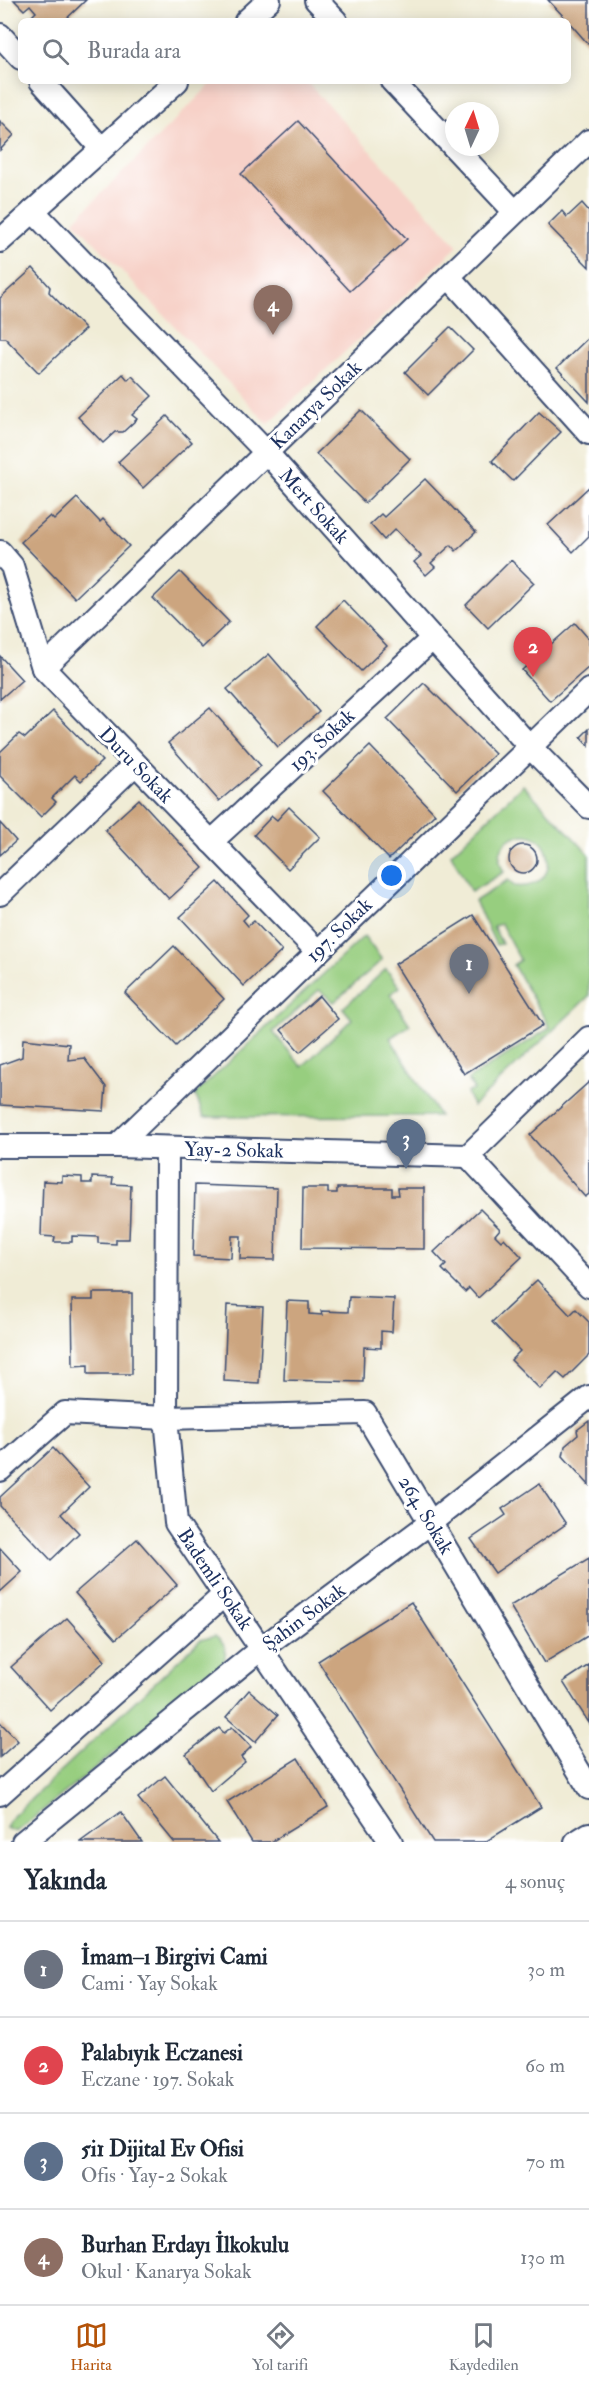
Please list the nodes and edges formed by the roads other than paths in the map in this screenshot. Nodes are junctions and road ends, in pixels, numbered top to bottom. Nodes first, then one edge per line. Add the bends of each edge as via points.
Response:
1 (270, 0) edge
2 (316, 0) edge
3 (249, 18) edge
4 (333, 18) edge
5 (0, 35) edge
6 (18, 55) edge
7 (44, 84) edge
8 (174, 84) edge
9 (395, 84) edge
10 (445, 137) edge
11 (589, 141) edge
12 (101, 148) junction
13 (462, 156) edge
14 (33, 211) junction
15 (515, 212) junction
16 (0, 242) edge
17 (449, 277) junction
18 (589, 433) edge
19 (267, 453) junction
20 (4, 565) edge
21 (433, 638) junction
22 (43, 668) junction
23 (589, 690) edge
24 (530, 747) junction
25 (135, 764) junction
26 (589, 807) edge
27 (211, 842) junction
28 (0, 894) edge
29 (317, 951) junction
30 (589, 1038) edge
31 (0, 1146) edge
32 (117, 1146) junction
33 (167, 1148) junction
34 (468, 1156) junction
35 (589, 1286) edge
36 (589, 1397) edge
37 (166, 1418) junction
38 (0, 1470) edge
39 (430, 1522) junction
40 (224, 1595) junction
41 (262, 1648) junction
42 (589, 1788) edge
43 (0, 1794) edge
44 (589, 1834) edge
45 (23, 1842) edge
46 (391, 1842) edge
47 (576, 1842) edge

1 - 3 street
2 - 4 street
5 - 6 street
7 - 12 street
8 - 12 street
9 - 10 street
11 - 15 street, Kanarya Sokak
12 - 14 street
13 - 15 street
14 - 16 street
14 - 19 street, Mert Sokak
15 - 17 street, Kanarya Sokak
17 - 18 street
17 - 19 street, Kanarya Sokak
19 - 21 street, Mert Sokak
19 - 22 street, Kanarya Sokak
20 - 22 street, Duru Sokak
21 - 24 street, Mert Sokak
21 - 27 street, 193. Sokak
22 - 25 street, Duru Sokak
23 - 24 street, 197. Sokak
24 - 26 street, Mert Sokak
24 - 29 street, 197. Sokak
25 - 27 street, Duru Sokak
25 - 28 street
27 - 29 street, Duru Sokak
29 - 32 street, 197. Sokak
30 - 34 street
31 - 32 street, Yay-2 Sokak
32 - 33 street, Yay-2 Sokak
33 - 34 street, Yay-2 Sokak
33 - 37 street, Bademli Sokak
34 - 35 street
36 - 39 street, Şahin Sokak
37 - 38 street via 65,1413
37 - 39 street, 264. Sokak via 365,1413
37 - 40 street, Bademli Sokak via 176,1523
39 - 41 street, Şahin Sokak
39 - 42 street, 264. Sokak
40 - 41 street, Bademli Sokak
40 - 43 street
41 - 45 street, Şahin Sokak
41 - 46 street, Bademli Sokak
44 - 47 street

